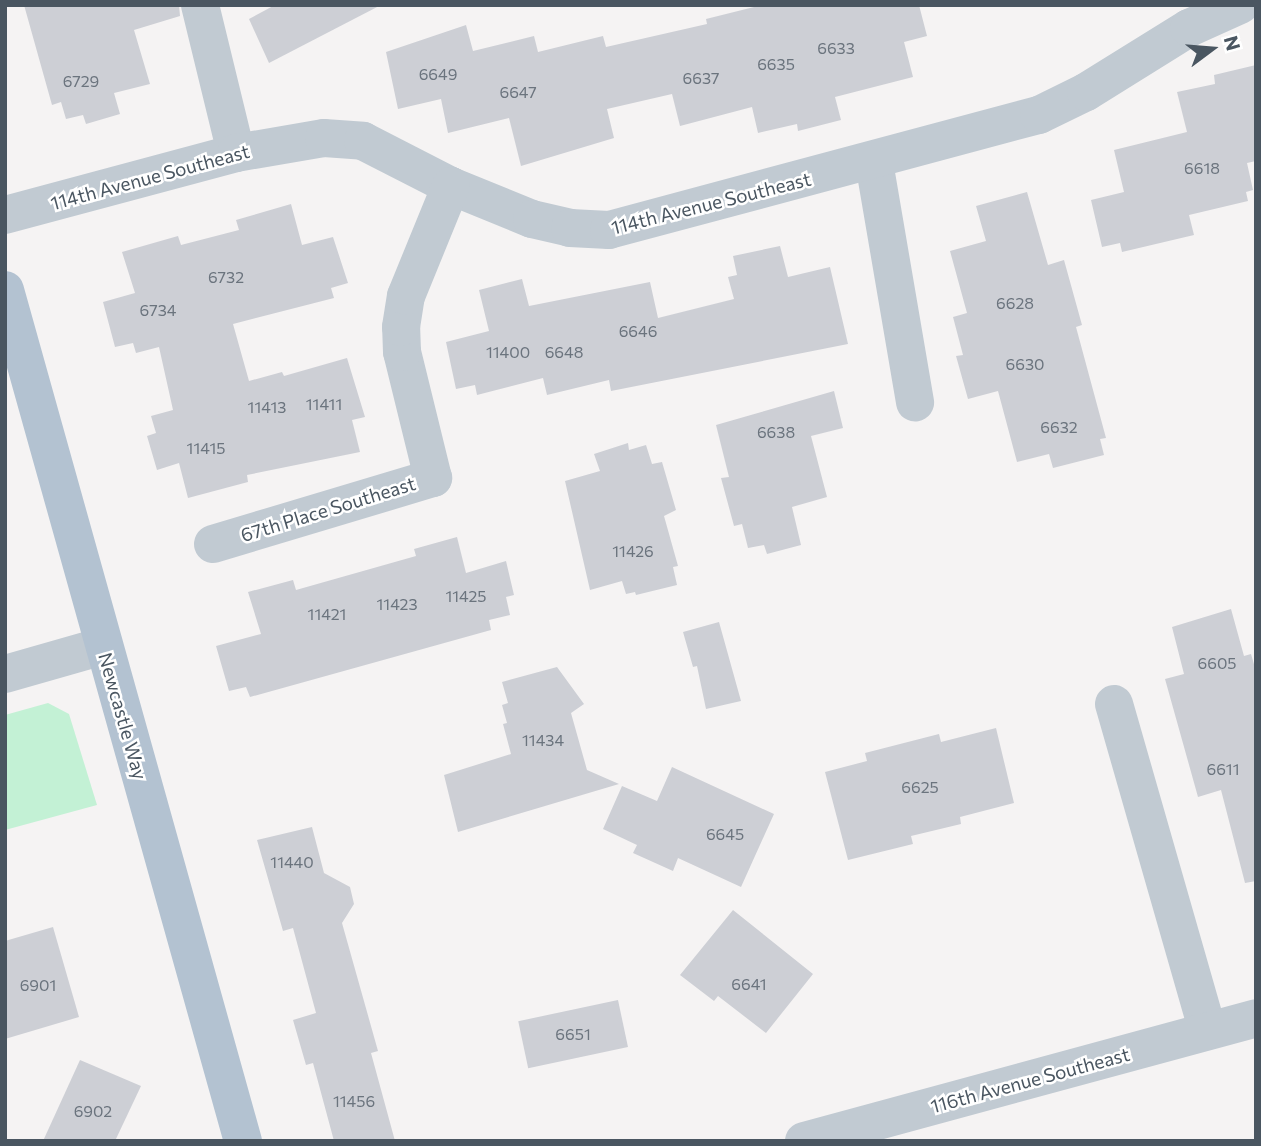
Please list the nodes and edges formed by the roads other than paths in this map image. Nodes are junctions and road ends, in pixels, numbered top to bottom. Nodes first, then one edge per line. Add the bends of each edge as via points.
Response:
1 (200, 5) edge
2 (1240, 5) edge
3 (236, 153) junction
4 (874, 162) junction
5 (451, 186) junction
6 (5, 215) edge
7 (5, 290) edge
8 (915, 403) dead end
9 (213, 544) dead end
10 (103, 646) junction
11 (5, 674) edge
12 (1114, 704) dead end
13 (1256, 1018) edge
14 (1208, 1031) junction
15 (243, 1141) edge
16 (804, 1141) edge

1 - 3 street
2 - 4 street, 114th Avenue Southeast via 1189,28 1086,92 1039,115
3 - 5 street, 114th Avenue Southeast via 324,138 363,141
3 - 6 street, 114th Avenue Southeast
4 - 5 street, 114th Avenue Southeast via 609,230 570,228 532,219
4 - 8 street
5 - 9 street, 67th Place Southeast via 406,296 401,327 402,352 433,478
7 - 10 main road, Newcastle Way
10 - 11 street
10 - 15 main road, Newcastle Way
12 - 14 street
13 - 14 street, 116th Avenue Southeast
14 - 16 street, 116th Avenue Southeast

